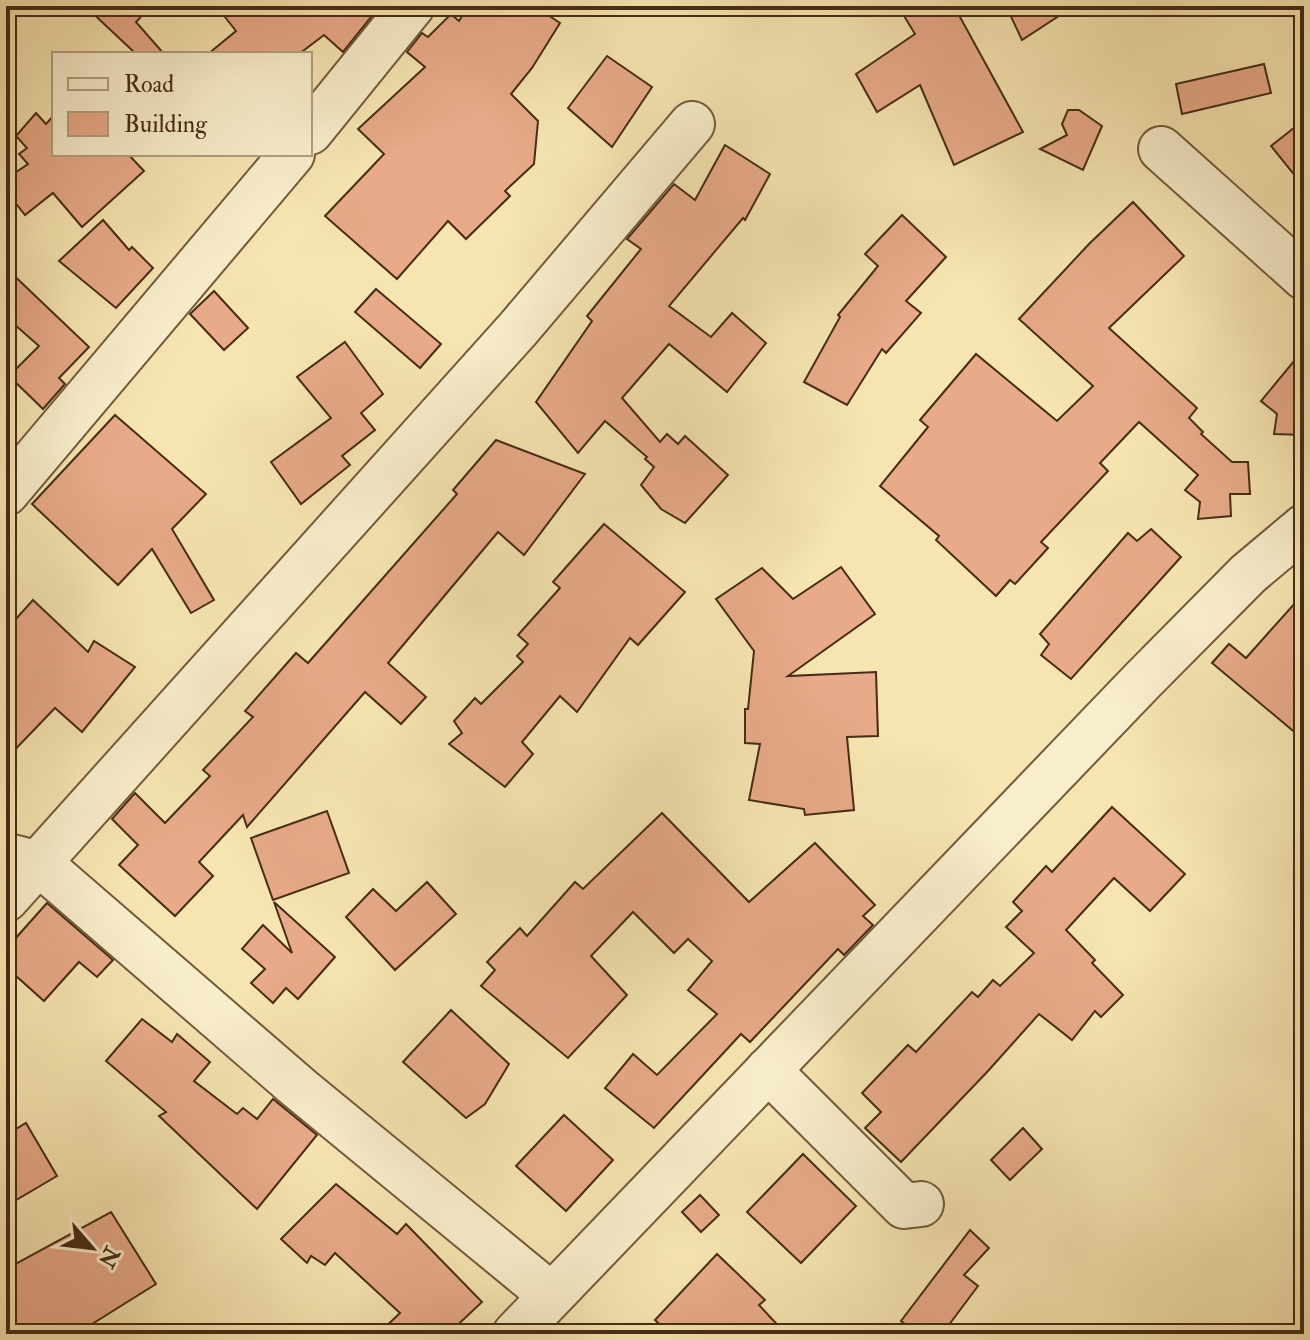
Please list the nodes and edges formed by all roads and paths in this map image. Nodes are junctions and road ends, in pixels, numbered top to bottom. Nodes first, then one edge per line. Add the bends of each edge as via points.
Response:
1 (412, 6) edge
2 (692, 124) dead end
3 (312, 130) edge
4 (1161, 149) dead end
5 (290, 156) edge
6 (1304, 277) edge
7 (6, 493) edge
8 (1304, 527) edge
9 (23, 860) edge
10 (6, 899) edge
11 (768, 1070) junction
12 (921, 1204) dead end
13 (551, 1295) junction
14 (515, 1334) edge

1 - 3 street
2 - 9 street via 518,329
4 - 6 street
5 - 7 street
8 - 11 street via 1248,574 1142,681
9 - 10 street
9 - 13 street
11 - 12 street via 904,1206
11 - 13 street
13 - 14 street

